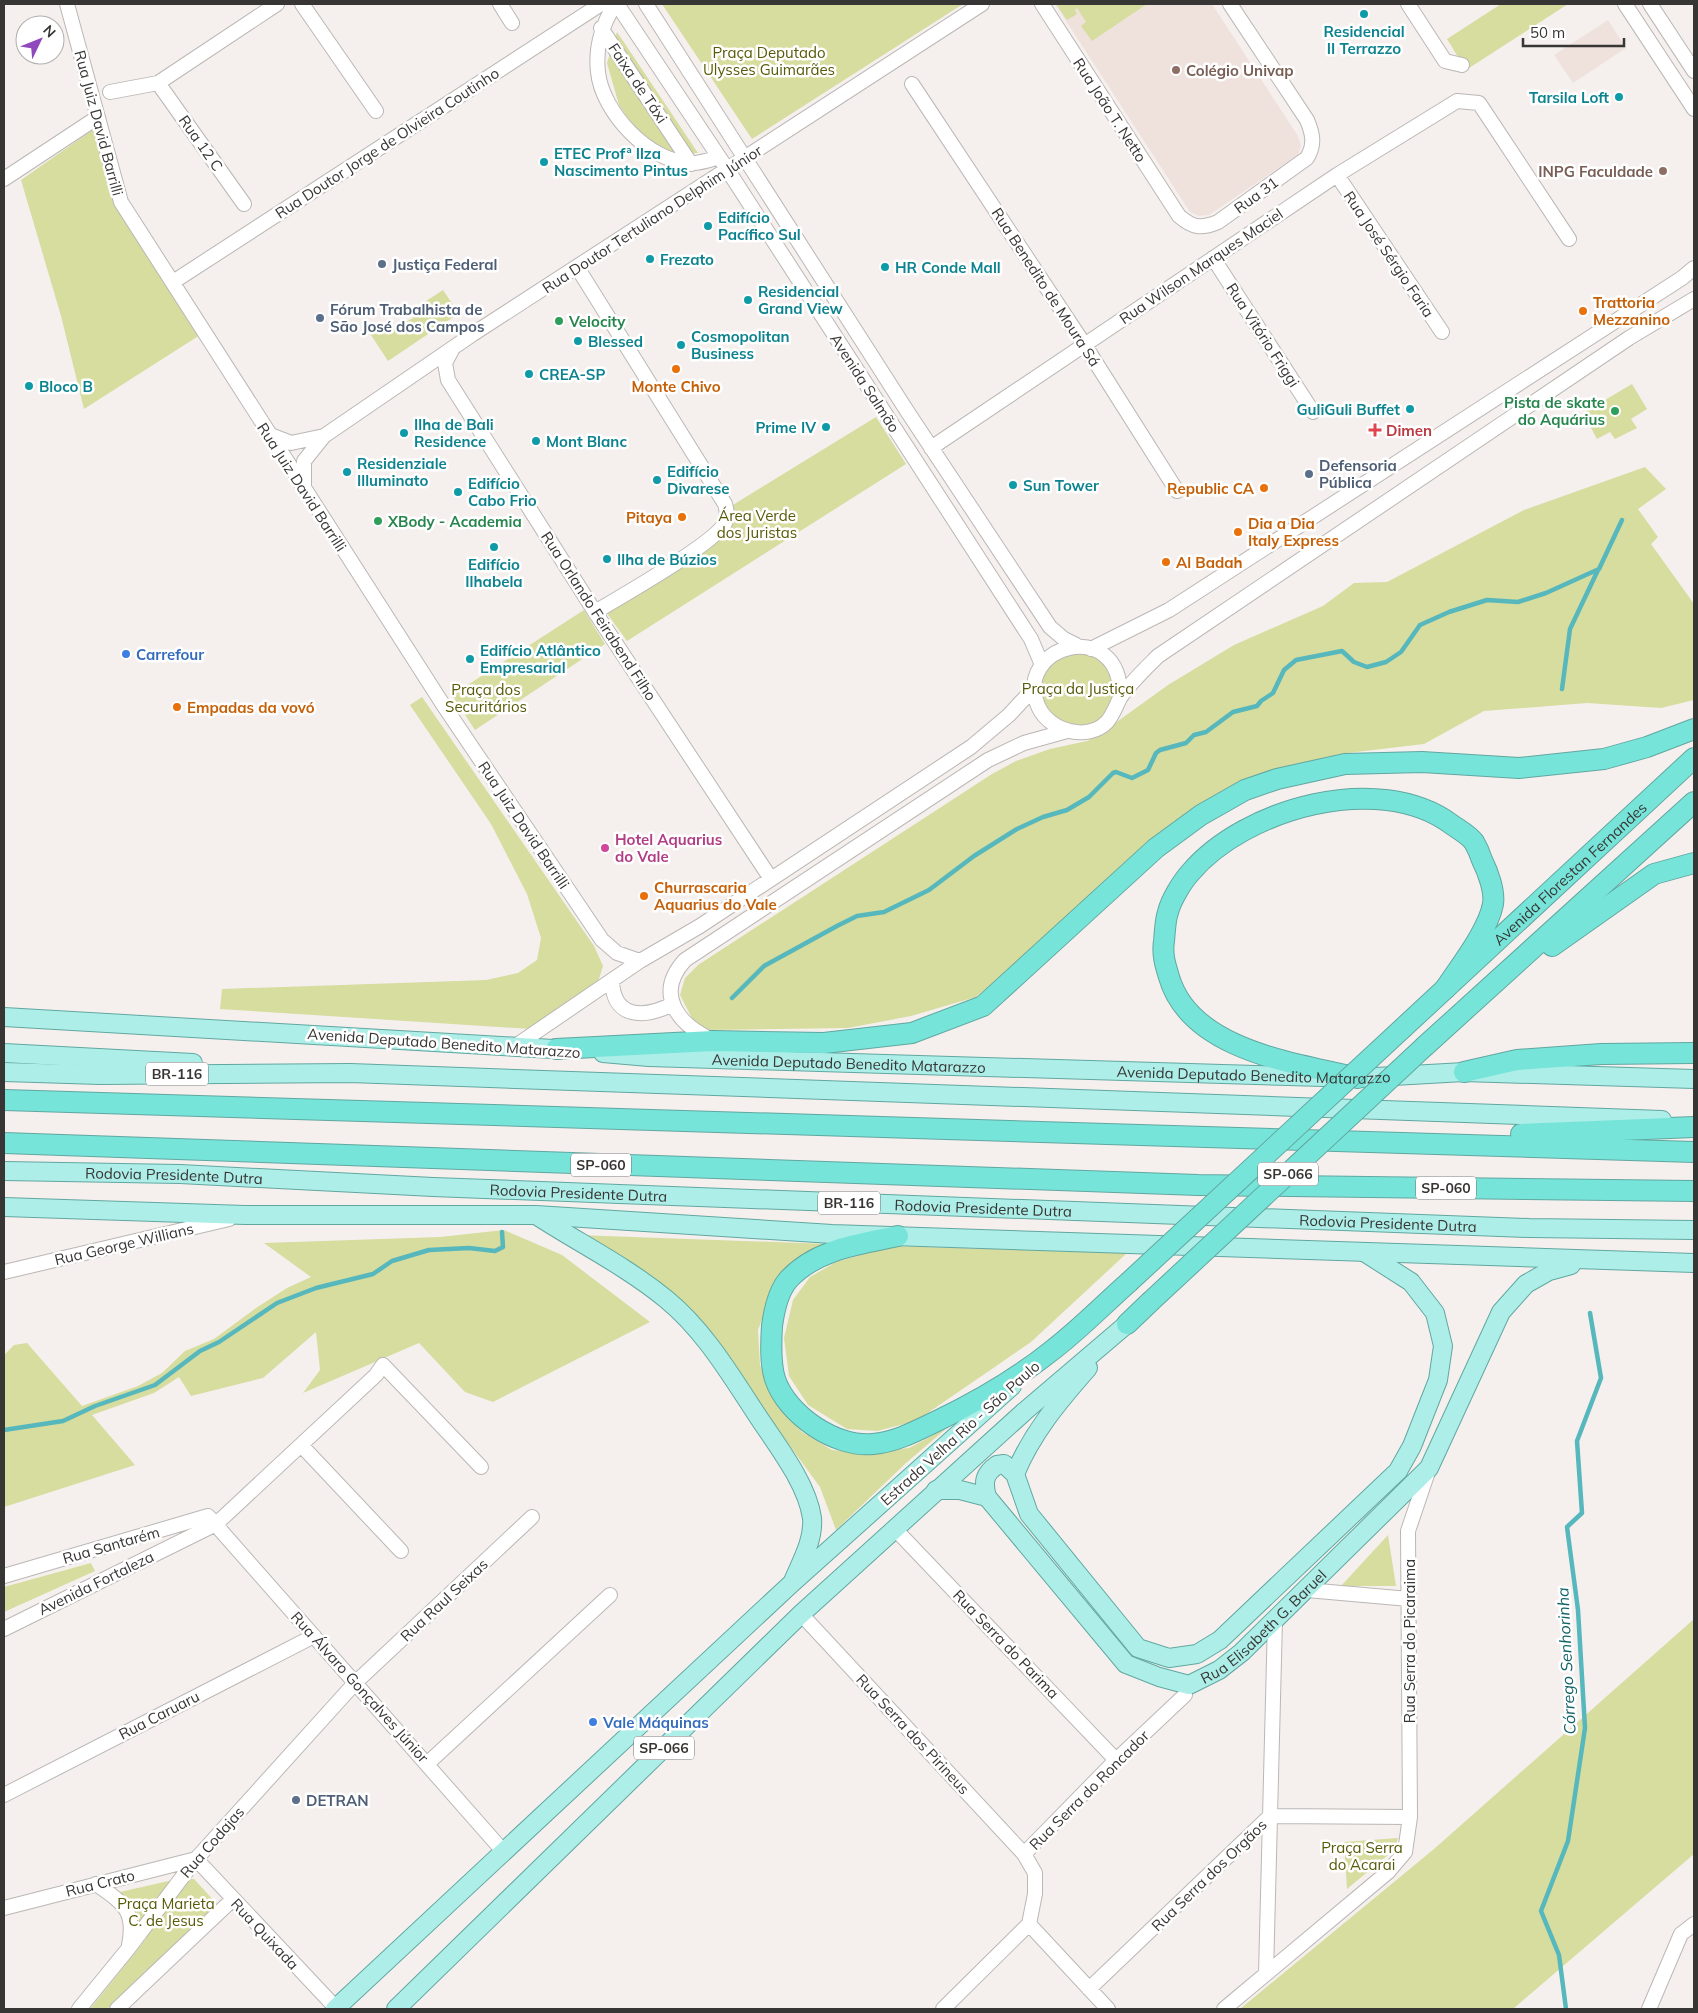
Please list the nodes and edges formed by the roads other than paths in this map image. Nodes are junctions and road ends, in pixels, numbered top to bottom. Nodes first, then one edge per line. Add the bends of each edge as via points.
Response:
1 (67, 4) edge
2 (277, 4) edge
3 (302, 4) edge
4 (500, 4) edge
5 (601, 4) edge
6 (616, 4) edge
7 (646, 4) edge
8 (982, 4) edge
9 (1042, 4) edge
10 (1230, 4) edge
11 (1408, 4) edge
12 (1625, 4) edge
13 (1650, 4) edge
14 (512, 23) dead end
15 (601, 28) junction
16 (1462, 66) dead end
17 (1694, 71) edge
18 (158, 83) junction
19 (912, 84) dead end
20 (110, 92) dead end
21 (1694, 109) edge
22 (376, 111) dead end
23 (98, 117) junction
24 (746, 158) junction
25 (723, 163) junction
26 (691, 164) junction
27 (1337, 175) junction
28 (4, 179) edge
29 (244, 204) dead end
30 (1179, 216) joint
31 (1569, 239) dead end
32 (1213, 258) junction
33 (577, 267) junction
34 (1694, 268) edge
35 (173, 282) junction
36 (1694, 299) edge
37 (1442, 332) dead end
38 (1084, 344) junction
39 (453, 348) junction
40 (907, 411) junction
41 (884, 412) junction
42 (1313, 412) dead end
43 (268, 434) junction
44 (324, 436) junction
45 (931, 448) junction
46 (304, 491) junction
47 (1177, 492) dead end
48 (595, 612) junction
49 (1076, 645) junction
50 (1092, 649) junction
51 (1042, 665) junction
52 (1036, 686) junction
53 (1120, 698) junction
54 (1694, 729) edge
55 (1068, 731) junction
56 (1694, 758) edge
57 (1694, 802) edge
58 (1694, 863) edge
59 (771, 879) junction
60 (640, 961) junction
61 (612, 980) junction
62 (1445, 990) junction
63 (673, 1004) junction
64 (1467, 1007) junction
65 (4, 1017) edge
66 (713, 1041) junction
67 (514, 1047) junction
68 (556, 1049) junction
69 (4, 1052) edge
70 (1694, 1054) edge
71 (4, 1072) edge
72 (1464, 1072) junction
73 (350, 1073) junction
74 (1358, 1078) junction
75 (1694, 1079) edge
76 (4, 1100) edge
77 (1694, 1121) edge
78 (1694, 1126) edge
79 (1405, 1142) junction
80 (4, 1143) edge
81 (1694, 1152) edge
82 (4, 1173) edge
83 (1694, 1191) edge
84 (4, 1207) edge
85 (245, 1215) junction
86 (536, 1215) junction
87 (1694, 1230) edge
88 (898, 1236) junction
89 (1364, 1252) junction
90 (1595, 1260) junction
91 (1694, 1263) edge
92 (4, 1272) edge
93 (1127, 1324) junction
94 (1050, 1352) junction
95 (301, 1445) junction
96 (481, 1467) dead end
97 (1429, 1468) junction
98 (1015, 1474) junction
99 (936, 1490) junction
100 (987, 1497) junction
101 (532, 1517) dead end
102 (216, 1524) junction
103 (895, 1528) junction
104 (401, 1551) dead end
105 (4, 1576) edge
106 (791, 1584) junction
107 (1307, 1590) junction
108 (610, 1595) dead end
109 (1410, 1599) junction
110 (801, 1614) junction
111 (1275, 1620) junction
112 (4, 1629) edge
113 (314, 1636) junction
114 (355, 1683) junction
115 (1186, 1695) dead end
116 (1116, 1760) junction
117 (428, 1763) junction
118 (4, 1795) edge
119 (1270, 1816) junction
120 (1410, 1817) junction
121 (503, 1851) junction
122 (1024, 1854) junction
123 (196, 1859) junction
124 (96, 1884) junction
125 (232, 1900) junction
126 (4, 1908) edge
127 (1029, 1924) junction
128 (1694, 1924) edge
129 (128, 1949) junction
130 (1266, 1974) junction
131 (1089, 1989) junction
132 (79, 2009) edge
133 (117, 2009) edge
134 (336, 2009) edge
135 (396, 2009) edge
136 (943, 2009) edge
137 (1108, 2009) edge
138 (1224, 2009) edge
139 (1649, 2009) edge

1 - 23 street, Rua Juiz David Barrilli
2 - 18 street
3 - 22 street
4 - 14 street
5 - 35 street, Rua Doutor Jorge de Olvieira Coutinho
6 - 15 street
6 - 25 street, Avenida Salmão
7 - 24 street, Avenida Salmão
8 - 24 street, Rua Doutor Tertuliano Delphim Júnior
9 - 30 street, Rua João T. Netto
10 - 30 street, Rua 31 via 1307,120 1312,131 1312,150 1306,158 1218,222 1196,228
11 - 16 street via 1445,61
12 - 21 street
13 - 17 street
15 - 26 street, Faixa de Táxi
15 - 26 street via 598,74 619,119 632,135 660,155
18 - 20 street
18 - 29 street, Rua 12 C
19 - 38 street, Rua Benedito de Moura Sá
23 - 28 street
23 - 35 street, Rua Juiz David Barrilli via 121,202
24 - 25 street, Rua Doutor Tertuliano Delphim Júnior
24 - 40 street, Avenida Salmão
25 - 26 street
25 - 33 street, Rua Doutor Tertuliano Delphim Júnior
25 - 41 street, Avenida Salmão
27 - 31 street, Rua Wilson Marques Maciel via 1458,101 1479,103
27 - 32 street, Rua Wilson Marques Maciel
27 - 37 street, Rua José Sérgio Faria
32 - 38 street, Rua Wilson Marques Maciel
32 - 42 street, Rua Vitório Friggi
33 - 39 street, Rua Doutor Tertuliano Delphim Júnior
33 - 48 street via 725,504 727,516 721,528 704,542
34 - 50 street via 1169,610
35 - 43 street, Rua Juiz David Barrilli
36 - 53 street via 1629,338 1158,656
38 - 45 street, Rua Wilson Marques Maciel
38 - 47 street, Rua Benedito de Moura Sá
39 - 44 street, Rua Doutor Tertuliano Delphim Júnior
39 - 48 street, Rua Orlando Feirabend Filho via 445,363 448,380
40 - 41 street
40 - 45 street, Avenida Salmão
41 - 51 street, Avenida Salmão via 1031,639
43 - 44 street, Rua Doutor Tertuliano Delphim Júnior via 291,444
43 - 46 street, Rua Juiz David Barrilli
44 - 46 street, Rua Doutor Tertuliano Delphim Júnior via 304,461
45 - 49 street, Avenida Salmão via 1050,627 1064,640
46 - 60 street, Rua Juiz David Barrilli via 482,764 602,940 617,953
48 - 59 street, Rua Orlando Feirabend Filho
49 - 50 street
49 - 51 street via 1063,648
50 - 53 street via 1112,662 1121,686
51 - 52 street
52 - 55 street via 1040,709 1056,726
52 - 59 street via 1009,715 971,747
53 - 55 street via 1107,722 1088,731
54 - 66 highway via 1604,759 1519,768 1422,762 1345,764 1277,779 1246,790 1201,815 1156,848 983,1006 912,1033 824,1043
55 - 63 street via 1024,743 988,760 708,944 675,971 670,984
56 - 62 highway, Avenida Florestan Fernandes
57 - 64 highway, Avenida Florestan Fernandes
58 - 64 highway via 1654,874
59 - 60 street
60 - 61 street
61 - 63 street via 612,992 617,1001 632,1012 649,1014
61 - 67 street
62 - 74 highway via 1482,932 1493,903 1488,872 1473,840 1436,812 1399,802 1358,798 1310,804 1264,820 1218,847 1189,873 1168,912 1162,954 1174,995 1197,1022 1226,1040 1266,1056
62 - 94 highway, Estrada Velha Rio - São Paulo / SP-066, bridge
63 - 66 street via 688,1025
64 - 93 highway, SP-066, bridge
65 - 67 main road, Avenida Deputado Benedito Matarazzo
66 - 68 highway
67 - 68 main road, Avenida Deputado Benedito Matarazzo
68 - 74 main road, Avenida Deputado Benedito Matarazzo via 648,1057
69 - 73 main road
70 - 72 highway via 1601,1054 1527,1059
71 - 73 main road, BR-116 via 100,1075
72 - 74 main road, Avenida Deputado Benedito Matarazzo
72 - 75 main road, Avenida Deputado Benedito Matarazzo
73 - 77 main road, BR-116
76 - 79 highway
78 - 79 highway
79 - 81 highway
80 - 83 highway, Rodovia Presidente Dutra / SP-060 via 1198,1185
82 - 87 main road, Rodovia Presidente Dutra / BR-116 via 180,1174 462,1188 1519,1228
84 - 85 main road
85 - 86 main road
85 - 92 street, Rua George Willians
86 - 88 main road
86 - 106 main road via 642,1280 687,1318 713,1349 786,1461 806,1500 812,1519 811,1535
88 - 89 main road
88 - 94 highway via 830,1253 810,1262 783,1287 776,1304 771,1341 775,1380 794,1409 808,1421 836,1439 854,1444 890,1441 954,1412
89 - 90 main road
89 - 98 main road, Rua Elisabeth G. Baruel via 1411,1282 1435,1313 1443,1346 1438,1380 1412,1446 1398,1471 1220,1640 1197,1654 1169,1658 1138,1648 1029,1514
90 - 91 main road
90 - 97 main road, Rua Elisabeth G. Baruel via 1549,1271 1526,1284 1501,1312
93 - 98 main road via 1050,1412
93 - 99 main road, Estrada Velha Rio - São Paulo / SP-066
94 - 106 main road, Estrada Velha Rio - São Paulo / SP-066
95 - 96 street, Avenida Fortaleza via 384,1365
95 - 102 street, Avenida Fortaleza
95 - 104 street
97 - 107 main road, Rua Elisabeth G. Baruel
97 - 109 street, Rua Serra do Picaraima via 1408,1531
98 - 100 main road via 1004,1464 989,1470 984,1481
99 - 100 main road via 960,1490
99 - 103 main road, SP-066
100 - 111 main road, Rua Elisabeth G. Baruel via 1126,1664 1189,1685 1226,1664
101 - 114 street, Rua Raul Seixas
102 - 105 street, Rua Santarém via 208,1516
102 - 112 street, Avenida Fortaleza
102 - 113 street, Rua Álvaro Gonçalves Júnior
103 - 110 main road, SP-066
103 - 116 street, Rua Serra do Parima
106 - 121 main road, SP-066
107 - 109 street
107 - 111 main road, Rua Elisabeth G. Baruel
108 - 117 street
109 - 120 street, Rua Serra do Picaraima
110 - 122 street, Rua Serra dos Pirineus
110 - 135 main road, SP-066
111 - 119 street
113 - 114 street, Rua Álvaro Gonçalves Júnior
113 - 118 street, Rua Caruaru
114 - 117 street, Rua Álvaro Gonçalves Júnior
114 - 123 street, Rua Codajas
115 - 116 street, Rua Serra do Roncador
116 - 122 street, Rua Serra do Roncador
117 - 121 street, Rua Álvaro Gonçalves Júnior
119 - 120 street, Rua Serra dos Orgãos
119 - 130 street
119 - 131 street, Rua Serra dos Orgãos
120 - 130 street, Rua Serra do Picaraima via 1405,1852 1388,1872
121 - 134 main road, SP-066
122 - 127 street, Rua Serra do Roncador via 1035,1873 1036,1894
123 - 124 street, Rua Crato
123 - 125 street, Rua Quixada
123 - 129 street, Rua Codajas
124 - 126 street, Rua Crato
124 - 129 street via 130,1915 132,1929
125 - 133 street
125 - 134 street, Rua Quixada
127 - 131 street
127 - 136 street
128 - 139 street via 1681,1934
129 - 132 street, Rua Codajas
130 - 138 street, Rua Serra do Picaraima
131 - 137 street

